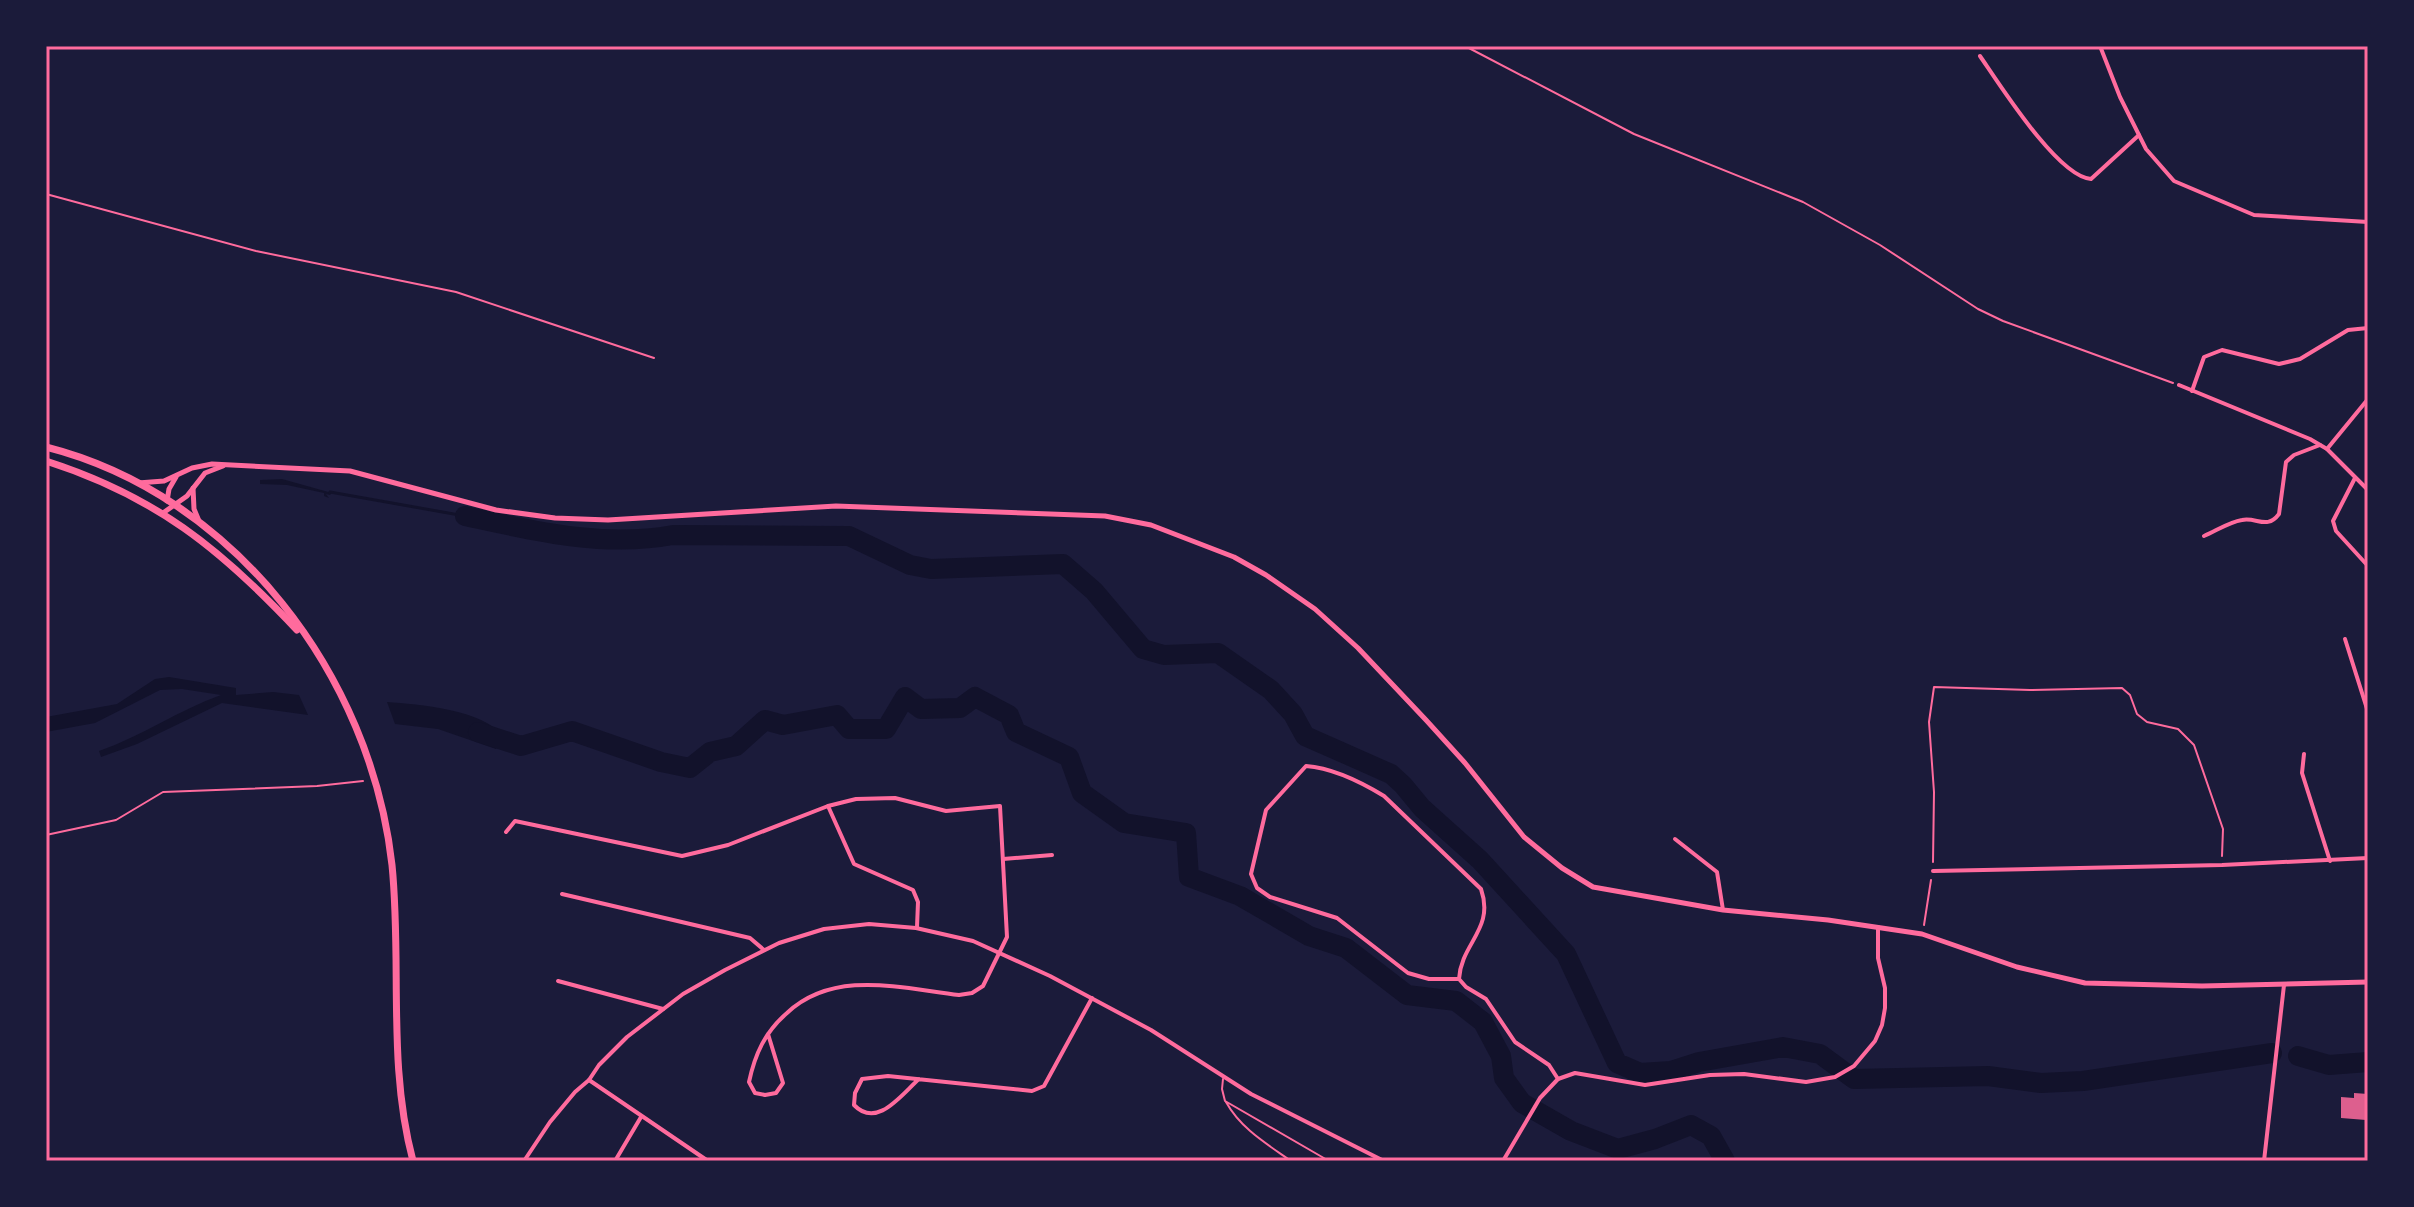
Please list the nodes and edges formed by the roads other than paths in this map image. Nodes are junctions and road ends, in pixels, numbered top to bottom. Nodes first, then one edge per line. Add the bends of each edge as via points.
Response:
1 (2100, 46) edge
2 (1980, 56) dead end
3 (2139, 135) junction
4 (2368, 222) edge
5 (2368, 328) edge
6 (2179, 385) road end
7 (2192, 391) junction
8 (2368, 399) edge
9 (2320, 445) junction
10 (48, 448) edge
11 (2327, 449) junction
12 (46, 461) edge
13 (226, 465) junction
14 (177, 476) junction
15 (2355, 478) junction
16 (137, 483) junction
17 (194, 487) junction
18 (2368, 490) edge
19 (170, 502) junction
20 (163, 513) junction
21 (199, 522) junction
22 (2204, 536) dead end
23 (2368, 566) edge
24 (2345, 639) dead end
25 (309, 643) junction
26 (2368, 712) edge
27 (2304, 754) dead end
28 (828, 806) junction
29 (506, 832) dead end
30 (1675, 839) dead end
31 (1052, 855) dead end
32 (2368, 858) edge
33 (1003, 859) junction
34 (2330, 861) junction
35 (1933, 871) road end
36 (562, 894) dead end
37 (1723, 910) junction
38 (1878, 927) junction
39 (916, 928) junction
40 (764, 950) junction
41 (998, 952) junction
42 (1459, 979) junction
43 (558, 981) dead end
44 (2368, 982) edge
45 (2284, 984) junction
46 (1092, 998) junction
47 (663, 1009) junction
48 (768, 1034) junction
49 (1223, 1078) junction
50 (919, 1079) junction
51 (1558, 1079) junction
52 (589, 1080) junction
53 (1225, 1101) junction
54 (641, 1117) junction
55 (413, 1161) edge
56 (524, 1161) edge
57 (615, 1161) edge
58 (708, 1161) edge
59 (1291, 1161) edge
60 (1329, 1161) edge
61 (1384, 1161) edge
62 (1503, 1161) edge
63 (2264, 1161) edge

1 - 3 street
2 - 3 street via 2028,124 2081,179 2091,179
3 - 4 street via 2174,181 2254,215
5 - 7 street via 2348,330 2300,359 2279,364 2222,350 2204,357
6 - 7 street
7 - 9 street
8 - 11 street
9 - 11 street
9 - 22 street via 2286,462 2274,521 2242,520
10 - 12 main road
10 - 16 main road
11 - 15 street
12 - 20 main road via 100,480
13 - 14 street via 206,464
13 - 17 street via 205,473
13 - 37 street via 350,471 496,510 555,518 608,520 836,506 1105,516 1151,525 1234,557 1315,609 1426,720 1524,837 1562,868 1593,887
14 - 16 street
14 - 19 street
15 - 18 street
15 - 23 street via 2333,521
16 - 19 main road
17 - 19 street
17 - 21 street
19 - 20 street
19 - 21 main road
20 - 25 main road via 234,567
21 - 25 main road via 267,583
24 - 26 street
25 - 55 main road via 343,699 374,780 392,867 397,1064
27 - 34 street via 2302,773
28 - 29 street via 728,845 682,856 515,821
28 - 33 street via 895,798 946,811 1000,806
28 - 39 street via 854,864 913,890 918,902
30 - 37 street via 1717,872
31 - 33 street
32 - 34 street
33 - 41 street via 1007,937
34 - 35 street
36 - 40 street via 750,938
37 - 38 street
38 - 45 street via 1922,934 2017,967 2085,983
38 - 51 street via 1883,1017 1875,1041 1854,1066 1835,1077 1806,1082 1710,1075 1645,1085 1575,1073
39 - 40 street via 842,926
39 - 41 street
40 - 47 street
41 - 46 street
41 - 48 street via 983,986 972,993 832,986 801,1000
42 - 42 street via 1408,973 1337,918 1257,888 1251,874 1266,810 1306,766 1322,767 1384,796 1481,889 1485,919 1460,966
42 - 51 street via 1486,999 1515,1042 1549,1065
43 - 47 street
44 - 45 street
45 - 63 street
46 - 49 street
46 - 50 street via 1044,1086 1032,1091
47 - 52 street via 627,1037
48 - 48 street via 749,1082 755,1093 765,1095 776,1093 783,1083
49 - 53 lane
49 - 61 street
50 - 50 street via 862,1079 854,1105 874,1116
51 - 62 street via 1540,1098
52 - 54 street
52 - 56 street via 550,1122
53 - 59 lane via 1258,1138
53 - 60 lane
54 - 57 street
54 - 58 street

